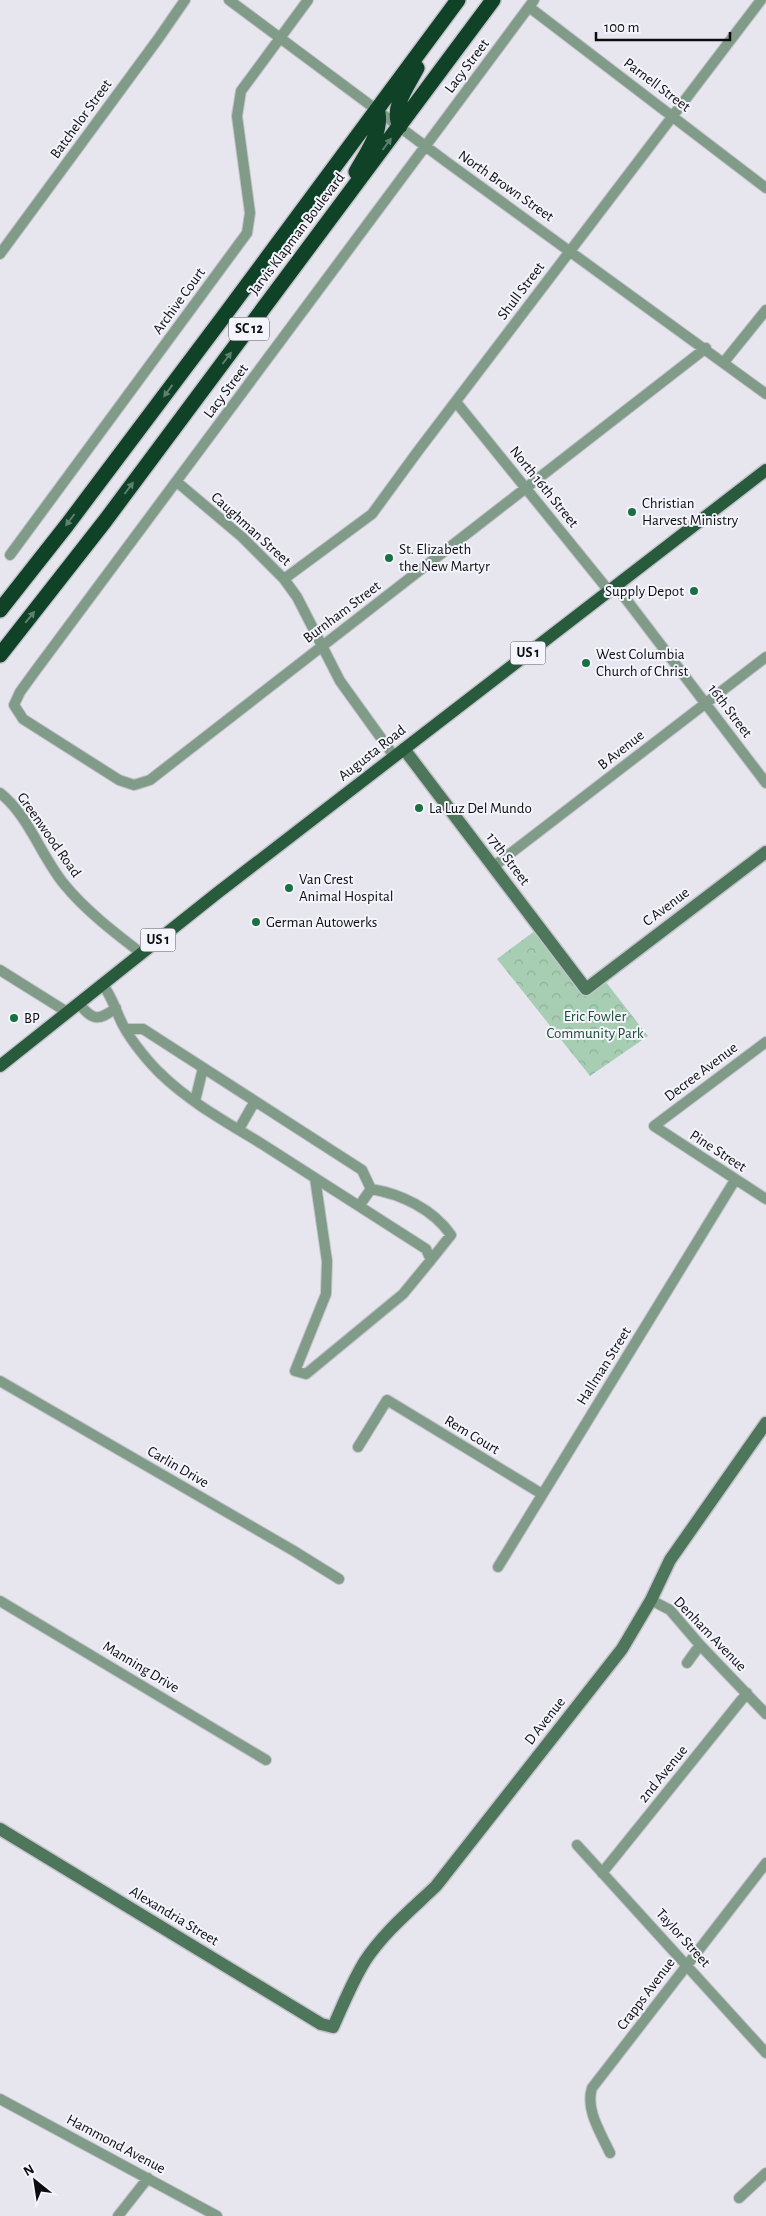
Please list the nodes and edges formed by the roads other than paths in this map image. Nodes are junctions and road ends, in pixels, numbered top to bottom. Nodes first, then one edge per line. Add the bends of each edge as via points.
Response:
1 (185, 0) edge
2 (230, 0) edge
3 (308, 0) edge
4 (458, 0) edge
5 (493, 0) edge
6 (761, 0) edge
7 (532, 3) edge
8 (444, 18) junction
9 (281, 38) junction
10 (377, 109) junction
11 (673, 116) junction
12 (400, 126) junction
13 (426, 146) junction
14 (766, 188) edge
15 (320, 233) junction
16 (571, 251) junction
17 (0, 254) edge
18 (766, 310) edge
19 (706, 348) junction
20 (724, 362) junction
21 (766, 394) edge
22 (456, 402) junction
23 (766, 470) edge
24 (176, 482) junction
25 (526, 489) junction
26 (10, 555) dead end
27 (284, 579) junction
28 (612, 589) junction
29 (0, 610) edge
30 (322, 646) junction
31 (0, 655) edge
32 (766, 657) edge
33 (705, 703) junction
34 (14, 705) joint
35 (399, 752) junction
36 (766, 782) edge
37 (0, 793) edge
38 (766, 852) edge
39 (494, 866) junction
40 (141, 953) junction
41 (0, 970) edge
42 (102, 984) junction
43 (586, 989) joint
44 (78, 1003) junction
45 (116, 1008) junction
46 (67, 1012) junction
47 (125, 1029) junction
48 (764, 1047) edge
49 (0, 1066) edge
50 (204, 1068) junction
51 (194, 1101) junction
52 (255, 1101) junction
53 (654, 1126) joint
54 (239, 1129) junction
55 (315, 1178) junction
56 (735, 1180) junction
57 (371, 1189) junction
58 (766, 1199) edge
59 (359, 1206) junction
60 (430, 1260) junction
61 (0, 1382) edge
62 (766, 1423) edge
63 (358, 1447) dead end
64 (542, 1494) junction
65 (498, 1567) dead end
66 (339, 1579) dead end
67 (652, 1600) junction
68 (0, 1601) edge
69 (700, 1645) junction
70 (687, 1663) dead end
71 (747, 1693) junction
72 (766, 1714) edge
73 (266, 1760) dead end
74 (0, 1828) edge
75 (578, 1845) dead end
76 (766, 1863) edge
77 (602, 1873) junction
78 (687, 1964) junction
79 (333, 2027) joint
80 (766, 2053) edge
81 (0, 2099) edge
82 (610, 2153) dead end
83 (766, 2172) edge
84 (148, 2178) junction
85 (739, 2198) dead end
86 (118, 2216) edge
87 (217, 2216) edge

1 - 17 street, Batchelor Street
2 - 9 street, North Brown Street
3 - 9 street
4 - 8 highway, Jarvis Klapman Boulevard / SC 12
5 - 12 highway, Jarvis Klapman Boulevard / SC 12
6 - 11 street, Shull Street
7 - 11 street, Parnell Street
7 - 13 street, Lacy Street
8 - 10 highway, Jarvis Klapman Boulevard / SC 12
8 - 12 highway via 399,103 396,114
9 - 10 street, North Brown Street
9 - 26 street, Archive Court via 241,91 237,116 250,213 247,233
10 - 12 street, North Brown Street
10 - 15 highway via 379,122 376,132
10 -> 29 highway, Jarvis Klapman Boulevard / SC 12
11 - 14 street, Parnell Street
11 - 16 street, Shull Street
12 - 13 street, North Brown Street
15 -> 12 highway, Jarvis Klapman Boulevard / SC 12
13 - 16 street, North Brown Street
13 - 24 street, Lacy Street
31 -> 15 highway, Jarvis Klapman Boulevard / SC 12 via 105,521
16 - 19 street, North Brown Street
16 - 22 street, Shull Street
18 - 20 street
19 - 20 street, North Brown Street
19 - 25 street, Burnham Street
20 - 21 street, North Brown Street
22 - 25 street, North 16th Street
22 - 27 street, Shull Street via 372,514
23 - 28 main road, Augusta Road / US 1
24 - 27 street, Caughman Street via 242,537
24 - 34 street, Lacy Street via 30,677
25 - 28 street, North 16th Street
25 - 30 street, Burnham Street
27 - 30 street, Caughman Street
28 - 33 street, 16th Street
28 - 35 main road, Augusta Road / US 1
30 - 34 street, Burnham Street via 142,784 119,780 23,719
30 - 35 street, Caughman Street via 346,690
32 - 33 street, B Avenue
33 - 36 street, 16th Street
33 - 39 street, B Avenue
35 - 39 street, 17th Street
35 - 40 main road, Augusta Road / US 1
37 - 40 street, Greenwood Road via 23,820 64,884
38 - 43 street, C Avenue
39 - 43 street, 17th Street
40 - 42 main road, Augusta Road / US 1
41 - 46 street
42 - 44 main road, Augusta Road / US 1
42 - 45 street via 111,993
44 - 45 street via 96,1018
44 - 46 main road, Augusta Road / US 1
45 - 47 street
46 - 49 main road, Augusta Road / US 1
47 - 50 street via 143,1030
47 - 51 street via 160,1074
48 - 53 street, Decree Avenue
50 - 51 street
50 - 52 street
51 - 54 street
52 - 54 street
52 - 57 street via 362,1170
53 - 56 street, Pine Street
54 - 55 street
55 - 59 street
55 - 60 street via 327,1261 326,1294 294,1370 306,1374 403,1294
56 - 58 street, Pine Street
56 - 64 street, Hallman Street
57 - 59 street
57 - 60 street via 387,1191 412,1202 443,1224 451,1235
59 - 60 street via 426,1249
61 - 66 street, Carlin Drive
62 - 67 street, D Avenue via 670,1560
63 - 64 street, Rem Court via 388,1400
64 - 65 street, Hallman Street
67 - 69 street, Denham Avenue via 670,1610
67 - 79 street, D Avenue via 609,1667 436,1886 374,1949 356,1977
68 - 73 street, Manning Drive
69 - 70 street
69 - 71 street, Denham Avenue
71 - 72 street, Denham Avenue
71 - 77 street, 2nd Avenue
74 - 79 street, Alexandria Street via 321,2024
75 - 77 street, Taylor Street
76 - 78 street, Crapps Avenue
77 - 78 street, Taylor Street
78 - 80 street, Taylor Street
78 - 82 street, Crapps Avenue via 592,2088 592,2112
81 - 84 street, Hammond Avenue
83 - 85 street
84 - 86 street
84 - 87 street, Hammond Avenue

